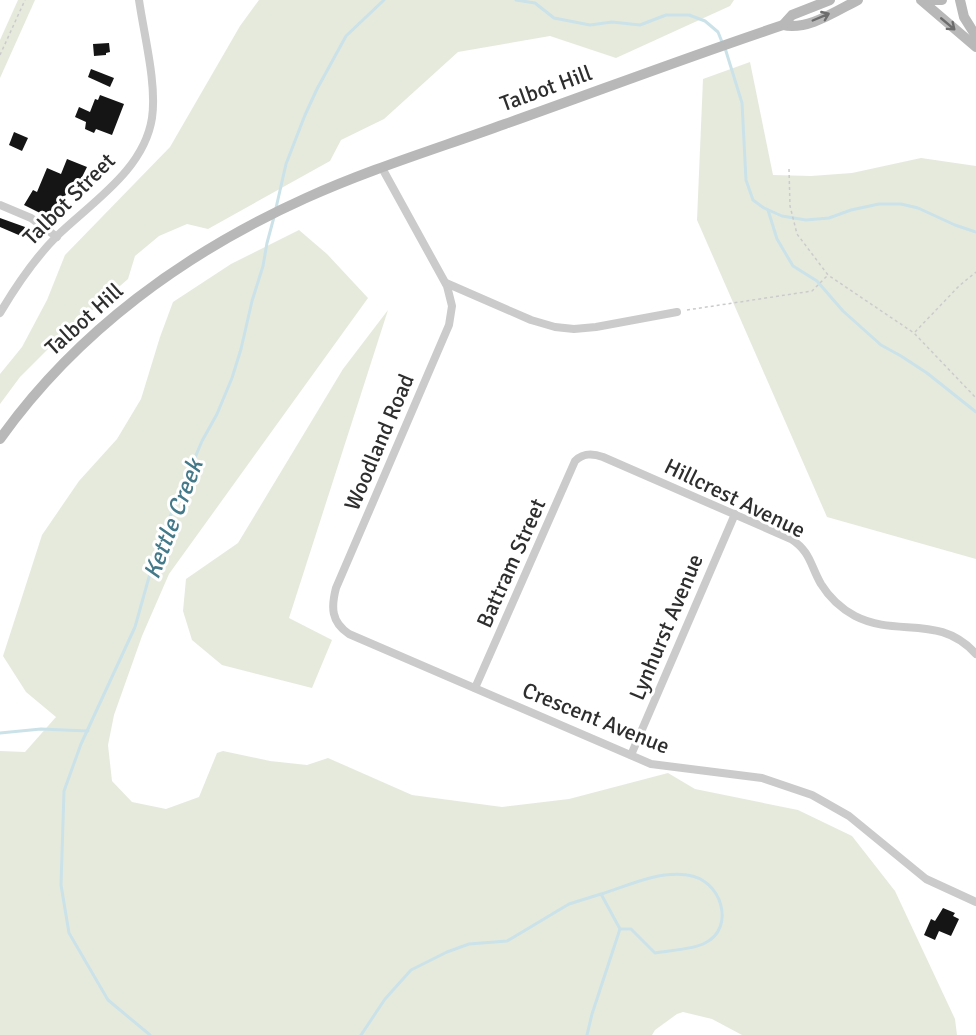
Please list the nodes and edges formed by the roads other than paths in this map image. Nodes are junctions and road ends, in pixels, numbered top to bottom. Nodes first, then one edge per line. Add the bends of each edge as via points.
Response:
1 (140, 0) edge
2 (830, 0) edge
3 (858, 0) edge
4 (923, 0) edge
5 (942, 0) edge
6 (960, 0) edge
7 (783, 25) junction
8 (976, 36) edge
9 (976, 46) edge
10 (382, 168) junction
11 (0, 205) edge
12 (57, 237) junction
13 (445, 282) junction
14 (677, 312) road end
15 (0, 313) edge
16 (0, 439) edge
17 (583, 455) joint
18 (735, 514) junction
19 (333, 615) joint
20 (976, 654) edge
21 (476, 688) junction
22 (631, 755) junction
23 (976, 902) edge

1 - 12 street, Talbot Street via 153,101 148,136 119,179
2 - 7 main road, Talbot Hill via 792,15
7 -> 3 main road, Talbot Hill via 794,28
4 - 5 main road
4 -> 9 main road
6 - 8 main road via 964,17
7 - 10 main road, Talbot Hill
10 - 13 street, Woodland Road
10 - 16 main road, Talbot Hill via 253,223 150,287 79,348 38,390
11 - 12 street via 30,218
12 - 15 street, Talbot Street via 29,268
13 - 14 street via 555,327 596,327
13 - 19 street, Woodland Road via 452,306 449,325 336,588
17 - 18 street, Hillcrest Avenue via 603,457
17 - 21 street, Battram Street via 575,461
18 - 20 street, Hillcrest Avenue via 802,547 825,590 848,612 886,626 938,630
18 - 22 street, Lynhurst Avenue
19 - 21 street, Crescent Avenue via 349,634
21 - 22 street, Crescent Avenue
22 - 23 street, Crescent Avenue via 658,765 771,780 812,795 849,816 926,879

